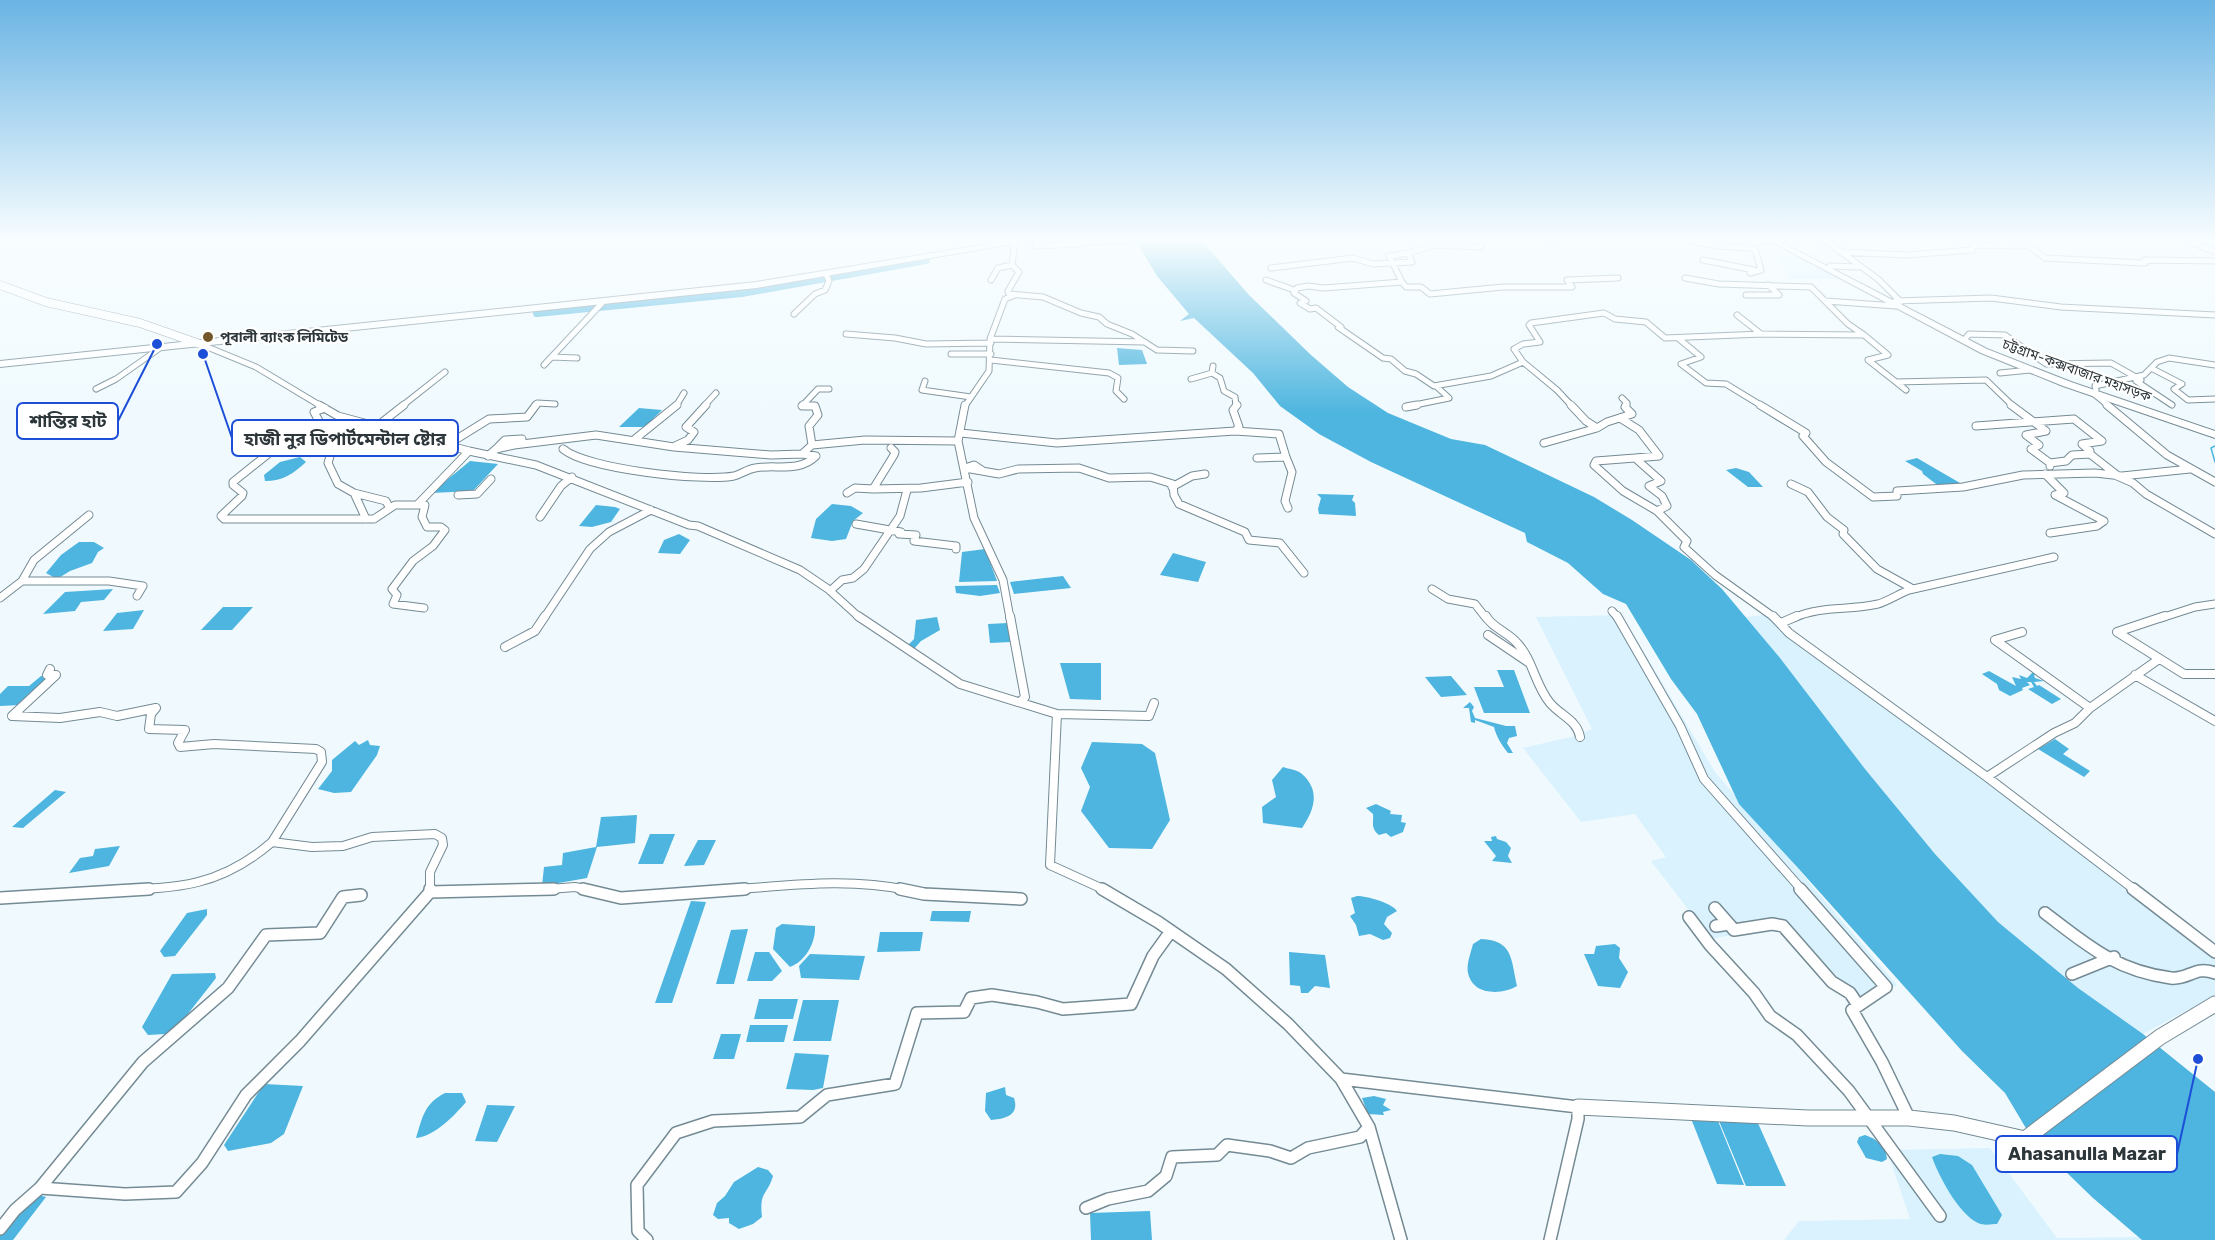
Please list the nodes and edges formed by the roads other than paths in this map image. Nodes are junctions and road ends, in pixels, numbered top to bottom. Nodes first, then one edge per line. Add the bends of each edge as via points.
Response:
1 (38, 299) edge
2 (631, 299) edge
3 (809, 299) edge
4 (1006, 299) edge
5 (1047, 299) edge
6 (1303, 299) edge
7 (1824, 299) edge
8 (1889, 299) edge
9 (1890, 299) edge
10 (1894, 299) edge
11 (1975, 299) edge
12 (1998, 299) edge
13 (1826, 301) junction
14 (603, 302) junction
15 (1897, 303) junction
16 (794, 314) dead end
17 (1737, 315) dead end
18 (2215, 315) edge
19 (846, 334) dead end
20 (1762, 334) junction
21 (1864, 335) junction
22 (1677, 338) junction
23 (1965, 339) junction
24 (990, 341) junction
25 (1147, 342) junction
26 (200, 344) junction
27 (160, 348) junction
28 (1192, 351) dead end
29 (951, 354) dead end
30 (552, 357) junction
31 (991, 357) junction
32 (577, 358) dead end
33 (1523, 362) junction
34 (5, 364) edge
35 (2046, 364) junction
36 (544, 365) dead end
37 (2215, 365) edge
38 (2151, 368) junction
39 (0, 370) edge
40 (2032, 370) junction
41 (445, 372) dead end
42 (2000, 374) dead end
43 (2134, 377) junction
44 (1191, 379) dead end
45 (925, 381) dead end
46 (1896, 382) junction
47 (1436, 386) junction
48 (96, 389) dead end
49 (823, 389) dead end
50 (1906, 390) dead end
51 (2095, 392) junction
52 (684, 393) dead end
53 (716, 393) dead end
54 (971, 397) junction
55 (1622, 398) dead end
56 (1124, 399) dead end
57 (2215, 399) edge
58 (555, 404) dead end
59 (2172, 405) dead end
60 (1407, 407) dead end
61 (325, 408) junction
62 (1620, 418) junction
63 (2034, 421) junction
64 (1976, 426) dead end
65 (376, 427) junction
66 (1597, 428) junction
67 (1235, 431) junction
68 (961, 433) junction
69 (2215, 433) edge
70 (325, 436) junction
71 (635, 439) junction
72 (958, 441) junction
73 (1544, 443) dead end
74 (447, 445) junction
75 (812, 445) junction
76 (674, 447) junction
77 (891, 448) dead end
78 (563, 449) dead end
79 (469, 452) junction
80 (802, 454) junction
81 (2090, 454) junction
82 (488, 456) junction
83 (1286, 457) junction
84 (1257, 458) dead end
85 (1635, 458) junction
86 (2050, 463) junction
87 (965, 468) junction
88 (2190, 470) junction
89 (1205, 474) dead end
90 (2045, 474) junction
91 (2055, 475) junction
92 (2118, 476) junction
93 (572, 477) junction
94 (491, 479) dead end
95 (968, 482) junction
96 (2215, 482) edge
97 (1791, 484) dead end
98 (1172, 487) junction
99 (873, 489) junction
100 (907, 490) junction
101 (354, 493) junction
102 (847, 493) dead end
103 (458, 495) dead end
104 (418, 504) junction
105 (389, 507) junction
106 (1288, 508) dead end
107 (651, 510) junction
108 (1658, 511) junction
109 (89, 515) dead end
110 (540, 517) dead end
111 (366, 519) junction
112 (857, 523) dead end
113 (892, 529) junction
114 (2050, 533) dead end
115 (2215, 534) edge
116 (956, 549) dead end
117 (2054, 557) dead end
118 (1304, 573) dead end
119 (22, 581) junction
120 (1432, 589) dead end
121 (1913, 589) junction
122 (830, 591) junction
123 (137, 596) dead end
124 (0, 598) edge
125 (2215, 604) edge
126 (424, 608) dead end
127 (1612, 611) dead end
128 (1781, 623) junction
129 (2022, 632) dead end
130 (1488, 635) dead end
131 (505, 647) dead end
132 (2159, 659) junction
133 (1528, 662) junction
134 (50, 669) dead end
135 (2215, 674) edge
136 (2135, 675) junction
137 (1020, 702) junction
138 (1154, 703) dead end
139 (2090, 708) junction
140 (1057, 714) junction
141 (2215, 721) edge
142 (1580, 737) dead end
143 (1987, 777) junction
144 (272, 842) junction
145 (430, 892) junction
146 (361, 895) dead end
147 (0, 898) edge
148 (1021, 899) dead end
149 (1715, 908) dead end
150 (2045, 913) dead end
151 (1689, 917) dead end
152 (1729, 924) junction
153 (1716, 926) dead end
154 (1171, 931) junction
155 (2215, 952) edge
156 (2110, 958) junction
157 (2215, 973) edge
158 (2072, 974) dead end
159 (2215, 1004) edge
160 (1858, 1005) junction
161 (1341, 1079) junction
162 (1578, 1107) junction
163 (1910, 1118) junction
164 (1871, 1119) junction
165 (1369, 1127) junction
166 (40, 1188) junction
167 (1086, 1208) dead end
168 (1940, 1216) dead end
169 (0, 1229) edge
170 (646, 1240) edge
171 (1401, 1240) edge
172 (1550, 1240) edge

1 - 26 main road via 140,323
2 - 14 highway
3 - 16 street
4 - 24 street
5 - 25 street via 1100,317
6 - 47 street via 1306,301 1300,303 1316,308 1383,358
7 - 13 street
8 - 15 highway, চট্টগ্রাম-কক্সবাজার মহাসড়ক
9 - 15 highway, চট্টগ্রাম-কক্সবাজার মহাসড়ক
10 - 15 street
11 - 15 street
12 - 18 street via 2061,307
13 - 15 street
13 - 21 street
14 - 26 highway
14 - 30 street
15 - 23 highway, চট্টগ্রাম-কক্সবাজার মহাসড়ক
15 - 40 highway, চট্টগ্রাম-কক্সবাজার মহাসড়ক via 1961,340
17 - 20 street
19 - 24 street via 926,344
20 - 21 street
20 - 22 street
21 - 46 street via 1888,355 1868,360
22 - 33 street via 1665,338 1646,322 1615,319 1604,313 1531,323 1540,342 1514,349
22 - 90 street via 1701,357 1681,364 1706,383 1726,384 1806,433 1803,436 1826,462 1873,496 1887,498 1897,496 1897,490 1964,487
23 - 35 street via 1969,333 2005,334
23 - 40 highway, চট্টগ্রাম-কক্সবাজার মহাসড়ক
24 - 25 street
24 - 31 street
25 - 28 street via 1157,350
26 - 27 highway
26 - 61 street via 256,367
27 - 34 highway
27 - 48 street
29 - 31 street
30 - 32 street
30 - 36 street
31 - 54 street via 989,371
31 - 56 street via 1109,373 1118,378 1116,391
33 - 47 street via 1491,376
33 - 66 street
34 - 39 street
35 - 40 street
35 - 43 street via 2111,363
37 - 38 street via 2169,358
38 - 43 street
38 - 57 street via 2182,384 2174,389 2188,400
40 - 42 street
40 - 51 highway, চট্টগ্রাম-কক্সবাজার মহাসড়ক
41 - 65 street
43 - 51 street via 2095,386
43 - 59 street
44 - 67 street via 1213,369 1221,378 1224,391 1237,399 1233,410 1239,427
45 - 54 street via 922,390
46 - 50 street
46 - 63 street via 1986,380
47 - 60 street via 1449,398
49 - 75 street via 829,389 818,389 802,405 815,406 817,410 818,415 809,426
51 - 69 highway, চট্টগ্রাম-কক্সবাজার মহাসড়ক
51 - 88 street via 2166,455
52 - 71 street via 675,407
53 - 76 street via 686,428 694,432 688,440
54 - 68 street via 965,405
55 - 62 street via 1632,414
58 - 74 street via 537,403 527,417 489,419
61 - 65 street
61 - 70 street via 314,412
62 - 66 street
62 - 85 street via 1637,426 1659,456
63 - 64 street
63 - 81 street via 2074,419 2102,441 2082,444
63 - 86 street via 2046,431 2026,435 2038,445 2031,447
65 - 70 street via 353,436
65 - 74 street
66 - 73 street
67 - 68 street via 1057,443
67 - 83 street via 1279,434
68 - 72 street
70 - 101 street via 333,446 328,463 338,484
70 - 111 street via 278,446 253,464 232,482 242,496 220,516
71 - 76 street
71 - 82 street via 596,435 539,441 496,449
72 - 75 street via 865,440
72 - 87 street
74 - 79 street
75 - 80 street
76 - 80 street
77 - 99 street via 895,452 892,460
78 - 80 street via 606,464 677,477 733,476 754,468 808,464 816,456
79 - 82 street
79 - 104 street
81 - 86 street via 2072,454 2066,460
81 - 92 street
82 - 93 street via 521,460
83 - 84 street
83 - 106 street via 1292,472 1285,501
85 - 108 street via 1661,481 1649,486 1667,506
85 - 108 street via 1596,461 1594,465 1623,491
86 - 91 street via 2048,470
87 - 95 street
87 - 98 street via 1011,474 1018,470 1081,468 1110,478 1167,479
88 - 92 street
88 - 96 street
89 - 98 street
90 - 91 street
90 - 114 street via 2064,493 2055,495 2104,521 2097,526
91 - 92 street
92 - 115 street
93 - 107 street
93 - 110 street via 560,485
94 - 103 street via 477,494
95 - 100 street
95 - 137 street via 974,518 1003,580 1025,697
97 - 121 street via 1808,492 1827,517 1844,530 1849,542 1887,576 1901,579
98 - 118 street via 1179,504 1245,532 1250,540 1280,543
99 - 100 street
99 - 102 street via 855,488
100 - 113 street
101 - 105 street via 386,501
101 - 111 street
104 - 105 street
104 - 126 street via 426,507 422,517 427,527 445,530 434,546 413,561 392,589 397,595 393,604
105 - 111 street via 374,519
107 - 122 street via 800,570
107 - 131 street via 609,532 590,549 535,631
108 - 128 street via 1688,541 1684,547
109 - 119 street via 34,560
112 - 113 street
113 - 116 street via 899,534 916,535 914,541
113 - 122 street via 864,569
117 - 121 street
119 - 123 street via 109,581 143,586
119 - 124 street
120 - 133 street via 1448,600 1474,604 1488,621 1516,641 1527,653
121 - 128 street via 1884,598 1881,604 1812,610
122 - 137 street via 863,621 960,684
125 - 132 street via 2117,632
127 - 160 street via 1680,726 1704,779 1886,987
128 - 143 street via 1789,633
129 - 139 street via 1995,640 2055,687
130 - 133 street
132 - 135 street via 2188,675
132 - 136 street
133 - 142 street via 1551,704 1578,727
134 - 144 street via 47,675 56,675 12,716 60,718 100,712 117,716 156,708 149,729 185,730 178,743 180,747 253,745 321,752 322,762
136 - 139 street
136 - 141 street
137 - 140 street
138 - 140 street via 1149,716
139 - 143 street via 2075,723
140 - 154 street via 1050,865 1099,887
143 - 155 street
144 - 145 street via 343,846 372,837 435,834 442,838 443,845 430,872
144 - 147 street via 255,859 230,874 192,886
145 - 148 street via 575,887 621,897 840,882 877,884 924,894
145 - 166 street via 300,1041 246,1095 202,1163 176,1192 144,1196
146 - 166 street via 343,897 320,933 266,935 228,988 143,1062
149 - 152 street
150 - 156 street
151 - 164 street via 1770,1016 1797,1035
152 - 153 street
152 - 160 street via 1734,930 1783,926 1832,982 1851,993
154 - 161 street via 1226,969 1288,1024
154 - 170 street via 1152,956 1131,1004 1063,1009 992,995 971,998 964,1012 917,1013 895,1084 827,1095 801,1117 713,1121 676,1133 637,1185 638,1232
156 - 157 street via 2143,973 2175,978 2193,970
156 - 158 street
159 - 163 main road via 2160,1037 2025,1139
160 - 163 street via 1852,1010
161 - 162 street
161 - 165 street
162 - 164 main road
162 - 172 street
163 - 164 main road
164 - 168 street
165 - 167 street via 1360,1137 1308,1148 1291,1158 1227,1145 1217,1155 1172,1157 1166,1176 1148,1191
165 - 171 street
166 - 169 street

